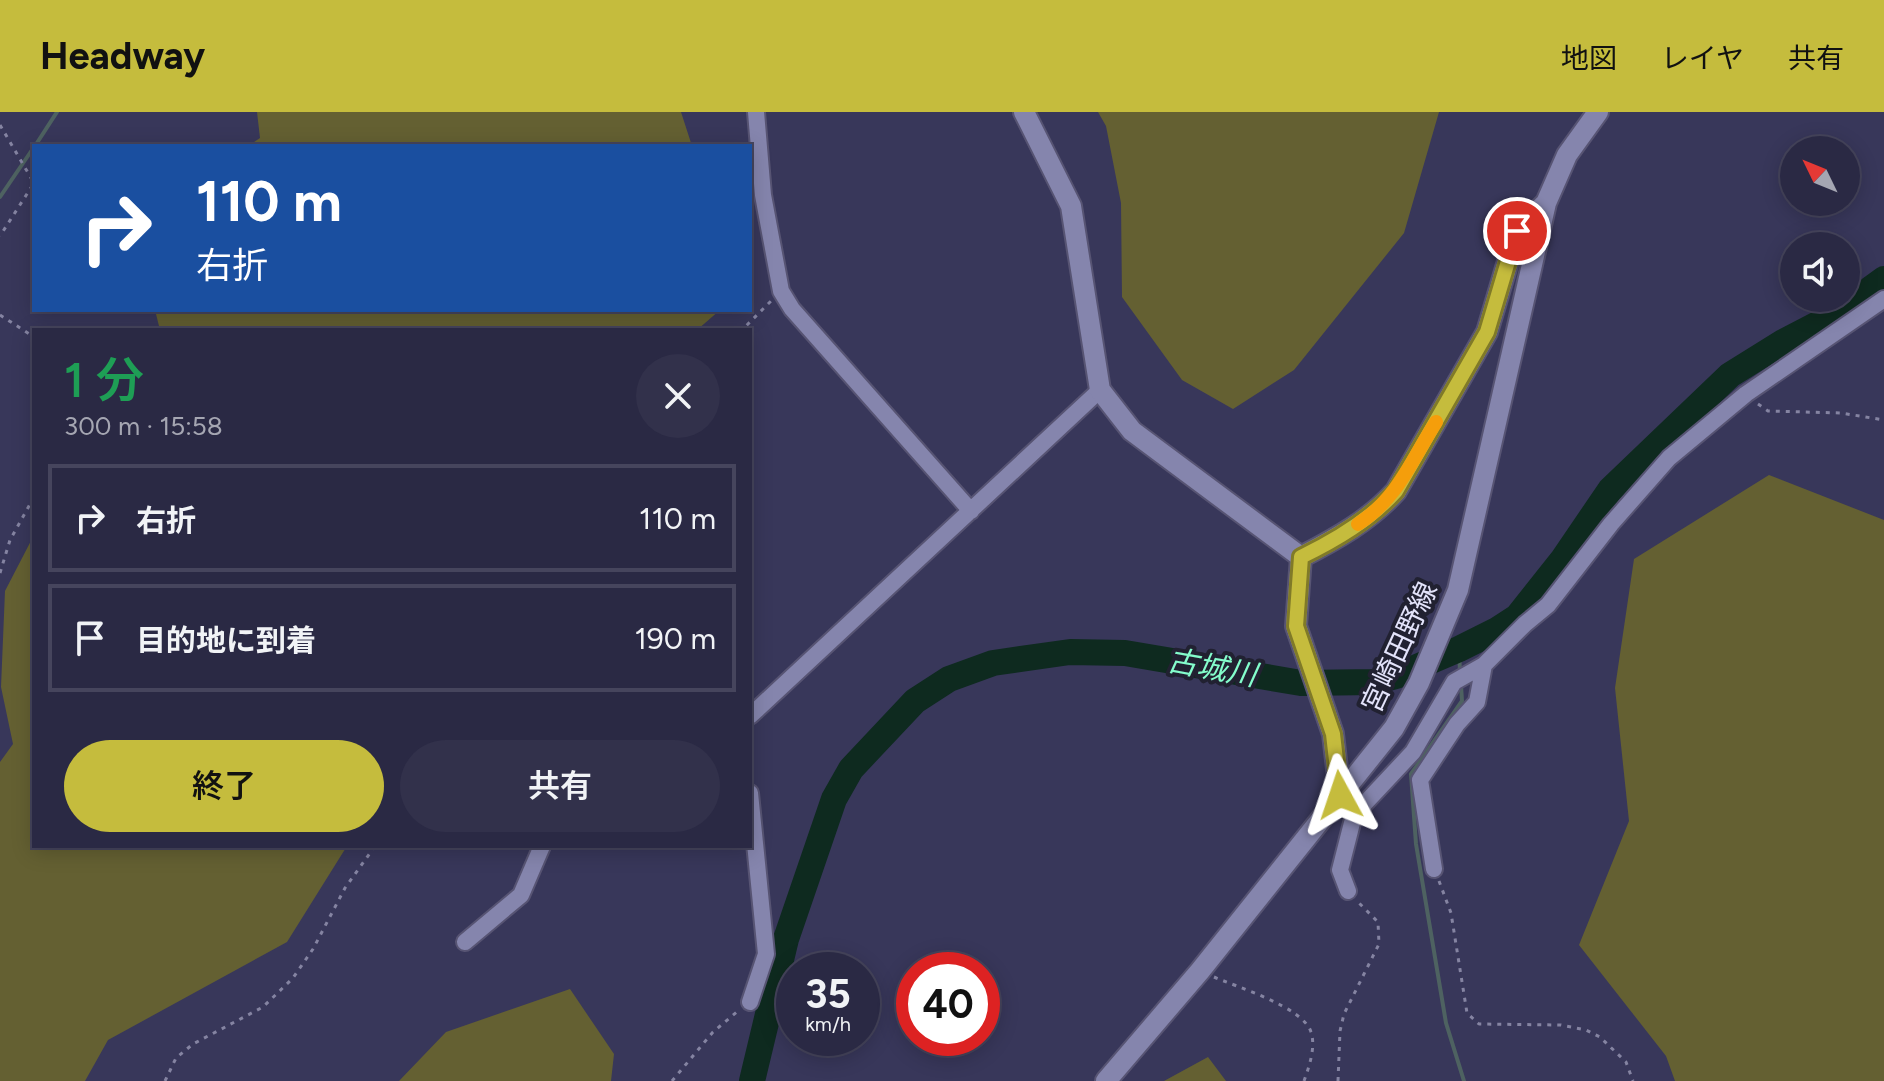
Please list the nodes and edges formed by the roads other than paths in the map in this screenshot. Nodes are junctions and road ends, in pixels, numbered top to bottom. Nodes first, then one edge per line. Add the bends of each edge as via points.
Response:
1 (756, 112) edge
2 (1024, 112) edge
3 (1598, 112) edge
4 (1546, 203) junction
5 (1884, 299) edge
6 (1100, 390) junction
7 (971, 511) junction
8 (1301, 557) junction
9 (1484, 665) junction
10 (752, 714) edge
11 (1340, 795) junction
12 (752, 813) edge
13 (1354, 815) junction
14 (541, 848) edge
15 (1434, 869) road end
16 (1348, 891) road end
17 (465, 942) dead end
18 (750, 1002) road end
19 (1106, 1081) edge

1 - 7 street via 763,195 781,291
2 - 6 street via 1071,206
3 - 4 street, 宮崎田野線 via 1567,155
4 - 8 street via 1517,231 1487,332 1396,491 1378,511
4 - 11 street, 宮崎田野線 via 1458,590 1394,728
5 - 9 street via 1746,394 1669,458 1548,605
6 - 7 street
6 - 8 street via 1132,431
7 - 10 street
8 - 11 street via 1296,626 1325,705
9 - 13 street via 1454,682 1413,752
9 - 15 street via 1477,702 1420,780
11 - 13 street
11 - 19 street, 宮崎田野線
12 - 18 street via 766,954
13 - 16 street via 1340,870
14 - 17 street via 521,895

